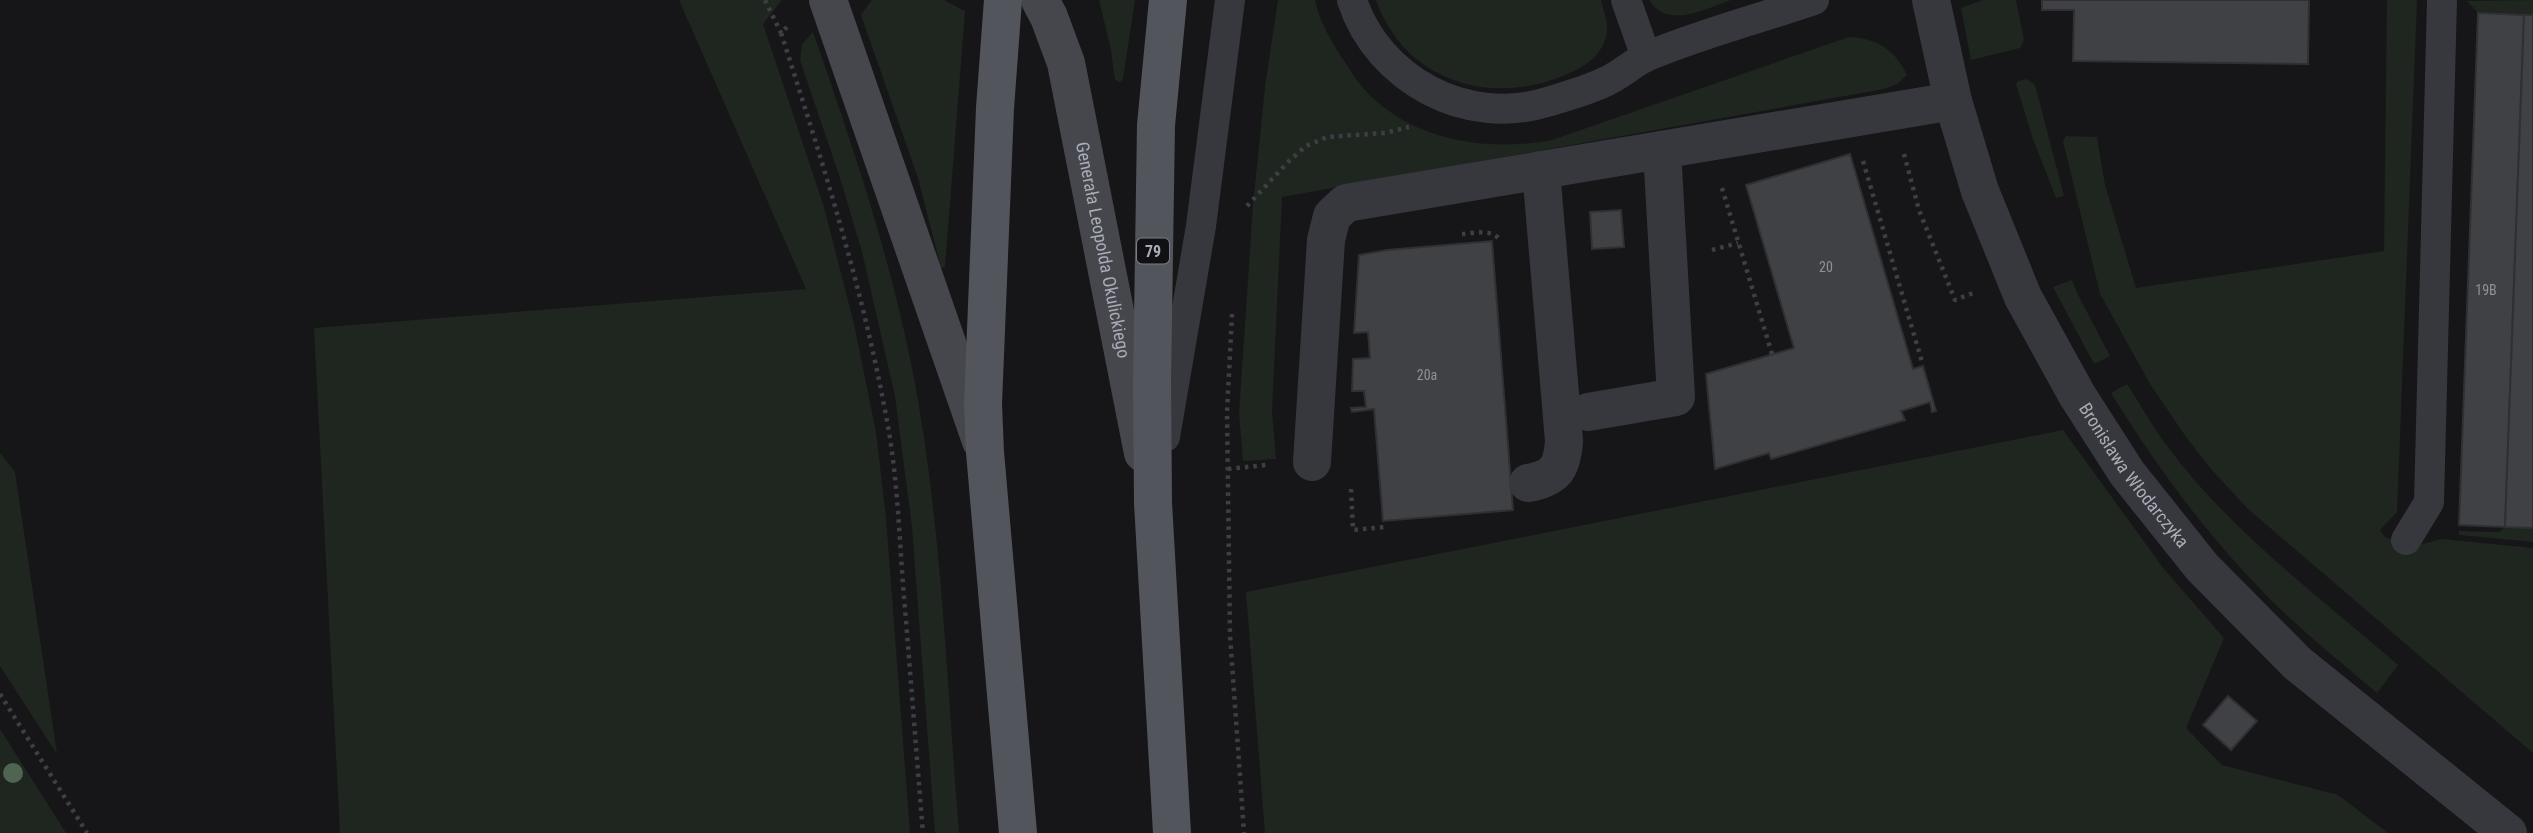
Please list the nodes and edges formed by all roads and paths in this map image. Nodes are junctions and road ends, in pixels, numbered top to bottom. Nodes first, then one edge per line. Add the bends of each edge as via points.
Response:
1 (765, 0) edge
2 (828, 0) edge
3 (1040, 0) edge
4 (1168, 0) edge
5 (1230, 0) edge
6 (1352, 0) edge
7 (1626, 0) edge
8 (1814, 0) edge
9 (1931, 0) edge
10 (2442, 0) edge
11 (1002, 12) edge
12 (790, 24) dead end
13 (780, 33) junction
14 (1646, 57) junction
15 (1953, 101) junction
16 (1417, 125) dead end
17 (1661, 150) junction
18 (1861, 156) dead end
19 (1541, 170) junction
20 (1720, 181) dead end
21 (1244, 209) dead end
22 (1450, 234) dead end
23 (1501, 247) dead end
24 (1772, 355) dead end
25 (1922, 362) dead end
26 (1588, 412) dead end
27 (985, 452) junction
28 (1312, 462) dead end
29 (1249, 466) dead end
30 (1350, 477) dead end
31 (1528, 483) dead end
32 (1153, 503) junction
33 (1385, 527) dead end
34 (2406, 540) dead end
35 (0, 694) edge
36 (87, 833) edge
37 (923, 833) edge
38 (1018, 833) edge
39 (1172, 833) edge
40 (1244, 833) edge
41 (2508, 833) edge

1 - 13 path
2 - 27 main road
3 - 32 main road, Generała Leopolda Okulickiego via 1066,63
4 - 32 main road, 79 via 1156,125
5 - 32 lane via 1201,226
6 - 14 lane via 1372,39 1418,86 1483,108 1546,102 1606,81
7 - 14 lane
8 - 14 lane
9 - 15 street, Bronisława Włodarczyka
10 - 34 lane via 2429,502
11 - 27 main road via 986,309
12 - 13 path
13 - 37 path via 868,328 888,423
15 - 17 street
15 - 41 street, Bronisława Włodarczyka via 1980,191 2023,297 2127,473 2202,567 2297,663
16 - 21 path via 1385,133 1327,137 1306,146
17 - 19 street
17 - 26 street via 1676,397
18 - 25 path
19 - 28 street via 1356,201 1332,216 1326,240
19 - 31 street via 1564,440 1555,472
20 - 24 path
22 - 23 path via 1494,234
27 - 38 main road
29 - 40 path via 1228,469 1230,635
30 - 33 path via 1353,530
32 - 39 main road, 79
35 - 36 path

